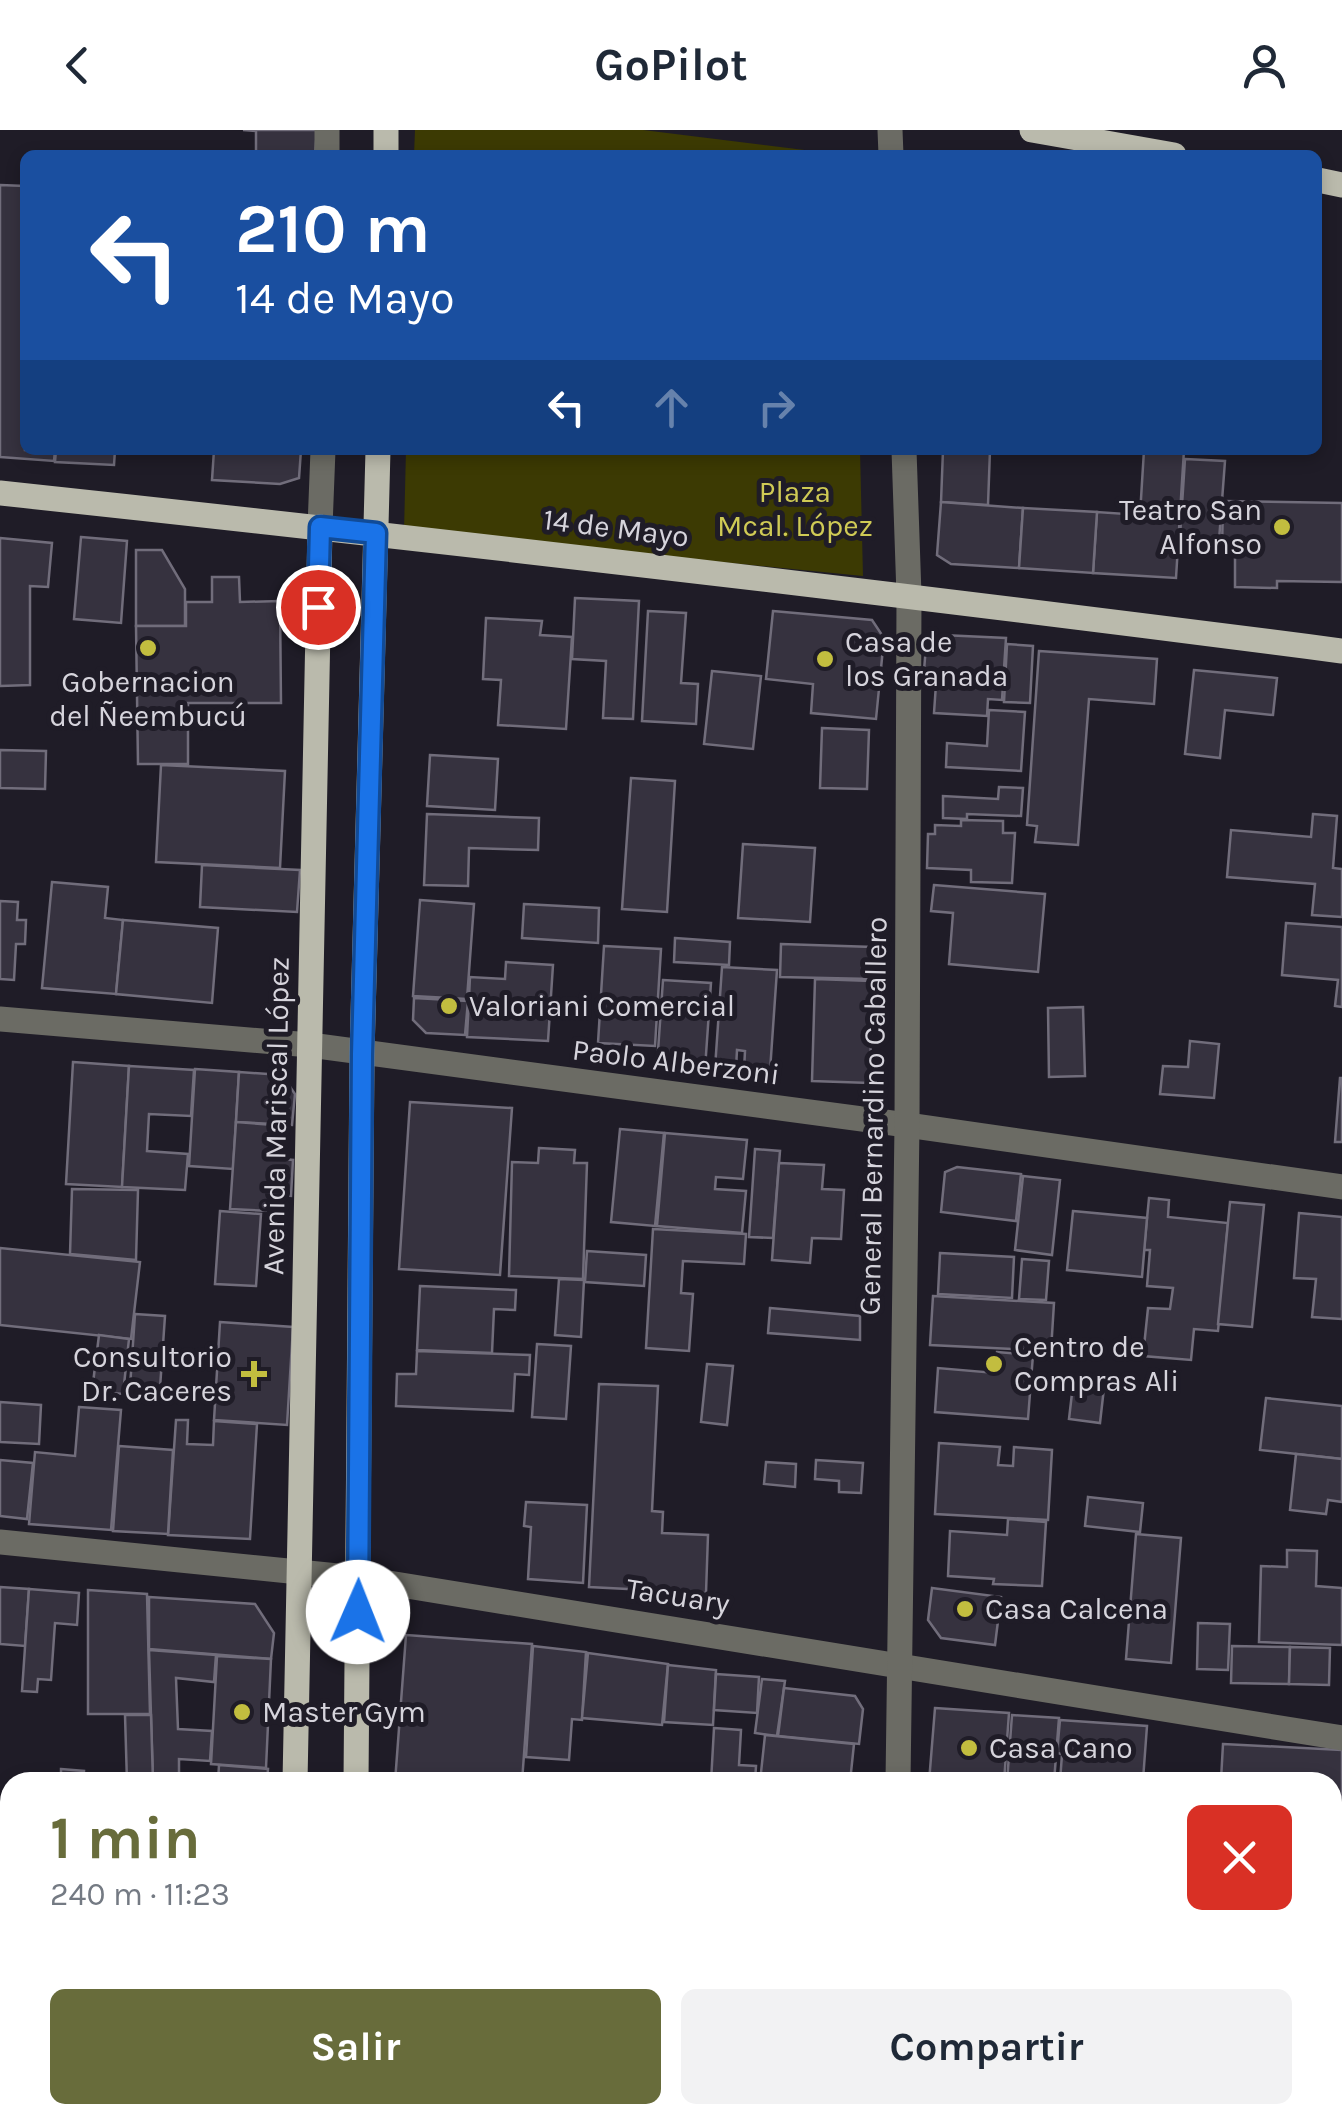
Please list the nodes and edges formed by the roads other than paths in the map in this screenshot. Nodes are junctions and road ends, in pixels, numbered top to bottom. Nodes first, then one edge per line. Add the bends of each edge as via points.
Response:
1 (1032, 130) edge
2 (1146, 150) edge
3 (323, 455) edge
4 (378, 455) edge
5 (904, 455) edge
6 (0, 493) edge
7 (320, 527) junction
8 (376, 533) junction
9 (910, 595) junction
10 (1342, 650) edge
11 (0, 1019) edge
12 (310, 1045) junction
13 (362, 1054) junction
14 (906, 1125) junction
15 (1342, 1186) edge
16 (0, 1542) edge
17 (299, 1571) junction
18 (358, 1578) junction
19 (899, 1664) junction
20 (1342, 1738) edge
21 (295, 1772) edge
22 (356, 1772) edge
23 (898, 1772) edge

1 - 2 main road
3 - 7 street, Avenida Mariscal López
4 - 8 main road
5 - 9 street, General Bernardino Caballero
6 - 7 main road, 14 de Mayo
7 - 8 main road, 14 de Mayo
7 - 12 main road, Avenida Mariscal López
8 - 9 main road, 14 de Mayo
8 - 13 main road
9 - 10 main road, 14 de Mayo
9 - 14 street, General Bernardino Caballero
11 - 12 street, Paolo Alberzoni
12 - 13 street, Paolo Alberzoni
12 - 17 main road, Avenida Mariscal López
13 - 14 street, Paolo Alberzoni
13 - 18 main road
14 - 15 street, Paolo Alberzoni
14 - 19 street, General Bernardino Caballero
16 - 17 street, Tacuary
17 - 18 street, Tacuary
17 - 21 main road, Avenida Mariscal López
18 - 19 street, Tacuary
18 - 22 main road
19 - 20 street, Tacuary
19 - 23 street, General Bernardino Caballero

